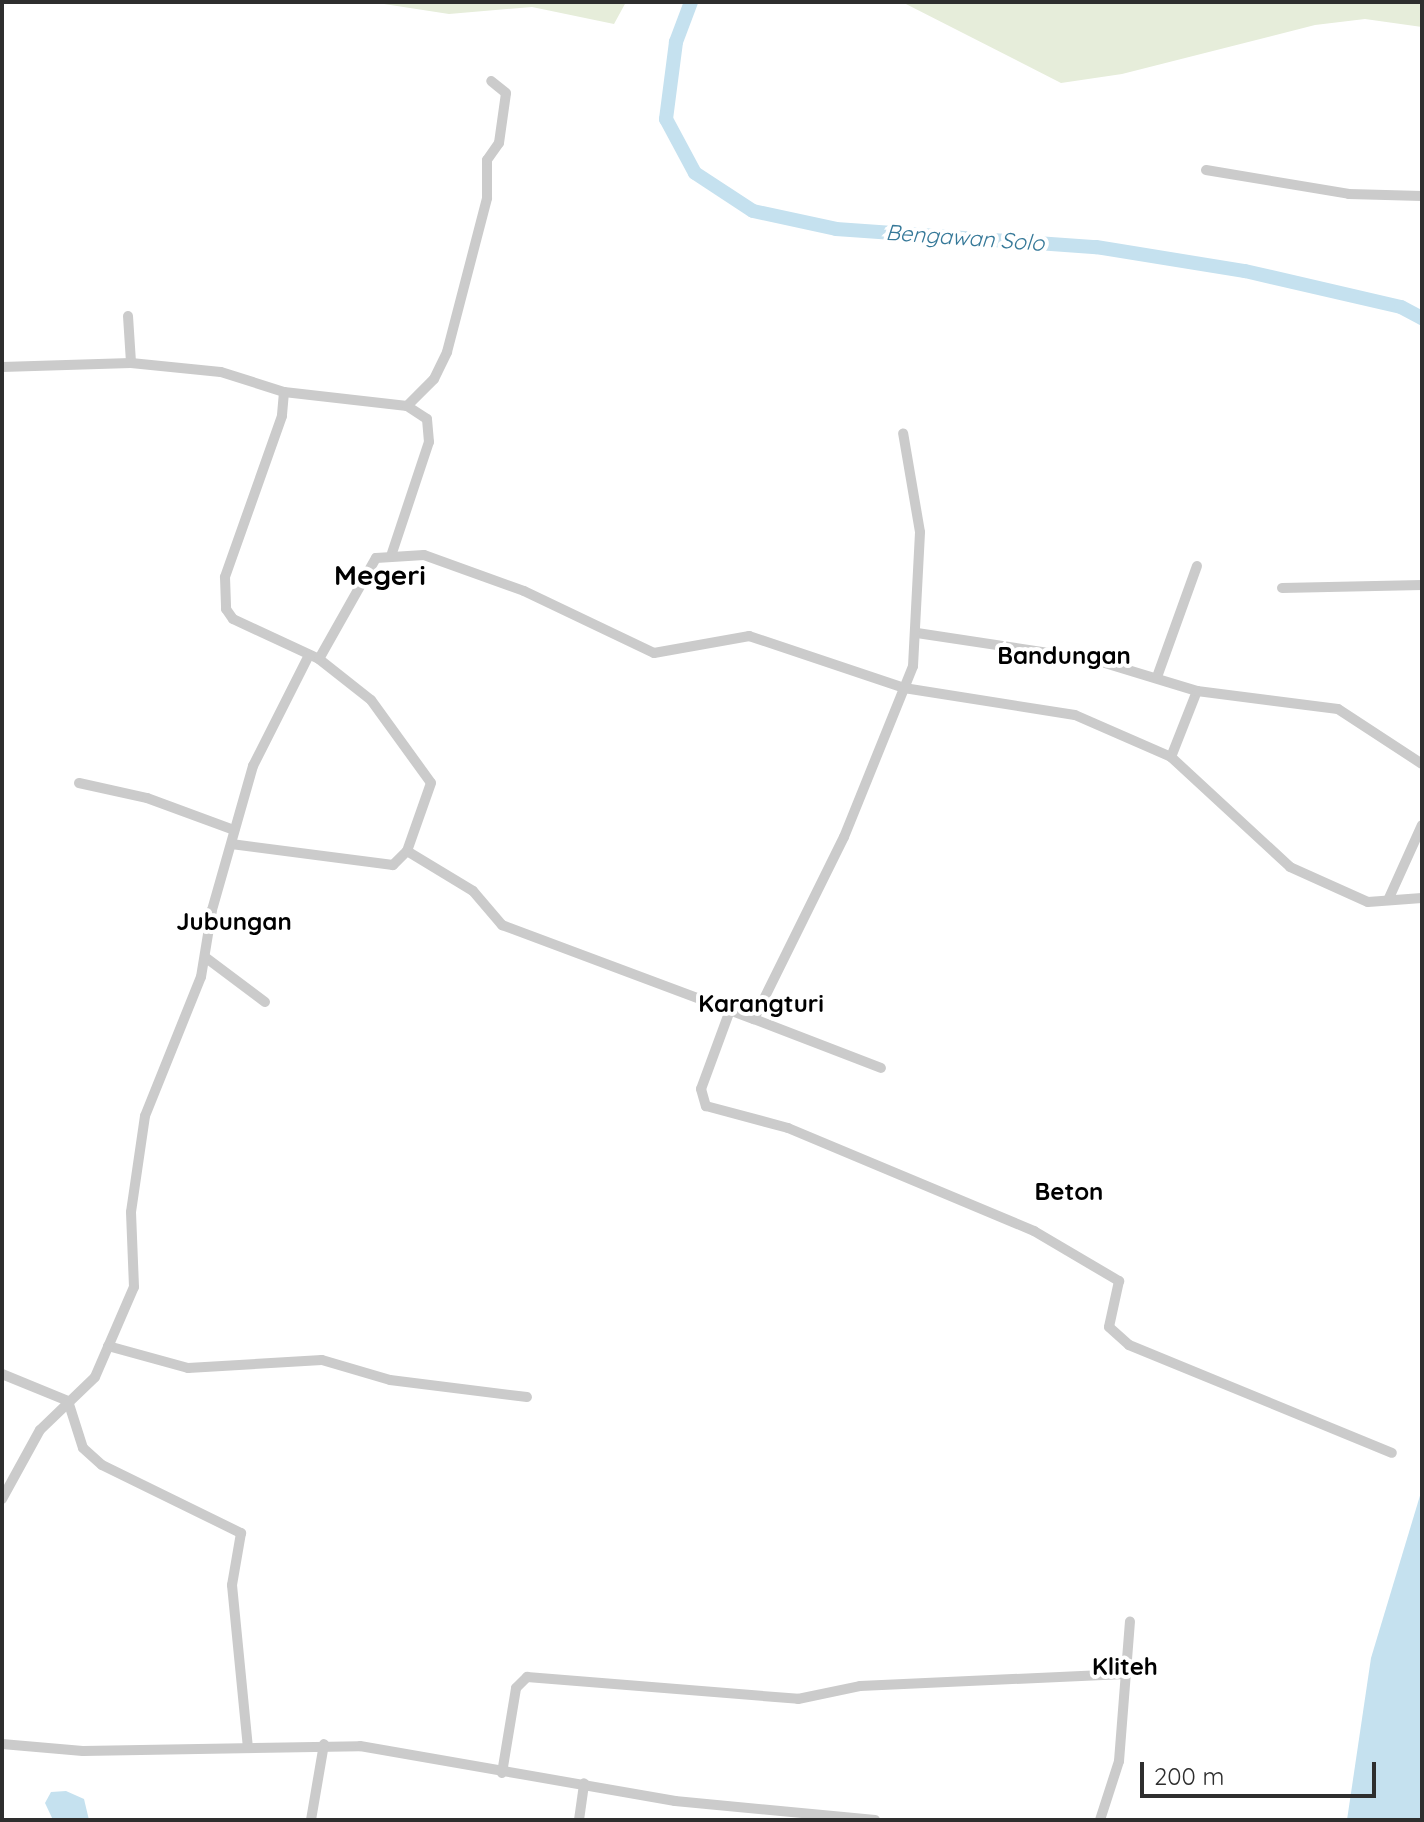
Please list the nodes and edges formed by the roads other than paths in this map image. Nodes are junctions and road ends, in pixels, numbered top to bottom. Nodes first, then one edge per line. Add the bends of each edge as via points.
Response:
1 (491, 81) dead end
2 (1206, 170) dead end
3 (1422, 196) edge
4 (128, 316) dead end
5 (131, 363) junction
6 (2, 367) edge
7 (284, 392) junction
8 (407, 406) junction
9 (903, 433) dead end
10 (392, 553) junction
11 (1197, 566) dead end
12 (1422, 585) edge
13 (1282, 588) dead end
14 (917, 633) junction
15 (314, 657) junction
16 (1157, 677) junction
17 (904, 688) junction
18 (1197, 691) junction
19 (1171, 757) junction
20 (1422, 764) edge
21 (79, 783) dead end
22 (1422, 825) edge
23 (234, 830) junction
24 (231, 844) junction
25 (407, 851) junction
26 (1389, 898) junction
27 (1422, 898) edge
28 (205, 957) junction
29 (265, 1002) dead end
30 (729, 1013) junction
31 (754, 1019) junction
32 (881, 1068) dead end
33 (108, 1346) junction
34 (2, 1374) edge
35 (527, 1397) dead end
36 (68, 1401) junction
37 (1392, 1453) dead end
38 (2, 1499) edge
39 (1130, 1621) dead end
40 (1125, 1674) junction
41 (2, 1744) edge
42 (324, 1744) junction
43 (248, 1747) junction
44 (502, 1773) junction
45 (584, 1783) junction
46 (311, 1820) edge
47 (579, 1820) edge
48 (875, 1820) edge
49 (1100, 1820) edge

1 - 8 street via 506,99 498,147 487,160 487,198 434,379
2 - 3 street via 1349,194
4 - 5 street
5 - 6 street
5 - 7 street via 221,372
7 - 8 street
7 - 15 street via 282,416 239,527 224,594 233,619
8 - 10 street via 427,419 429,442
9 - 14 street via 920,532
10 - 15 street via 376,558
10 - 17 street via 424,555 492,578 635,649 682,652 749,636
11 - 16 street
12 - 13 street
14 - 16 street via 1095,660
14 - 17 street
15 - 23 street via 257,755
15 - 25 street via 371,700 429,773 430,792
16 - 18 street
17 - 19 street via 1027,703 1105,726
17 - 31 street via 844,837
18 - 19 street
18 - 20 street via 1338,709
19 - 26 street via 1290,867 1368,902
21 - 23 street via 147,798
22 - 26 street
23 - 24 street
24 - 25 street via 389,865
24 - 28 street
25 - 30 street via 473,891 502,925
26 - 27 street
28 - 29 street
28 - 33 street via 142,1127 131,1226 136,1280
30 - 31 street
30 - 37 street via 701,1089 706,1106 788,1128 1034,1231 1119,1281 1109,1327 1129,1345
31 - 32 street
33 - 35 street via 188,1368 322,1360 390,1380
33 - 36 street via 88,1387
34 - 36 street
36 - 38 street via 40,1430
36 - 43 street via 90,1456 241,1533 232,1585
39 - 40 street
40 - 44 street via 860,1686 798,1699 527,1677 516,1688
40 - 49 street via 1119,1761
41 - 43 street via 83,1751
42 - 43 street
42 - 44 street via 392,1749
42 - 46 street
44 - 45 street
45 - 47 street
45 - 48 street via 725,1807

